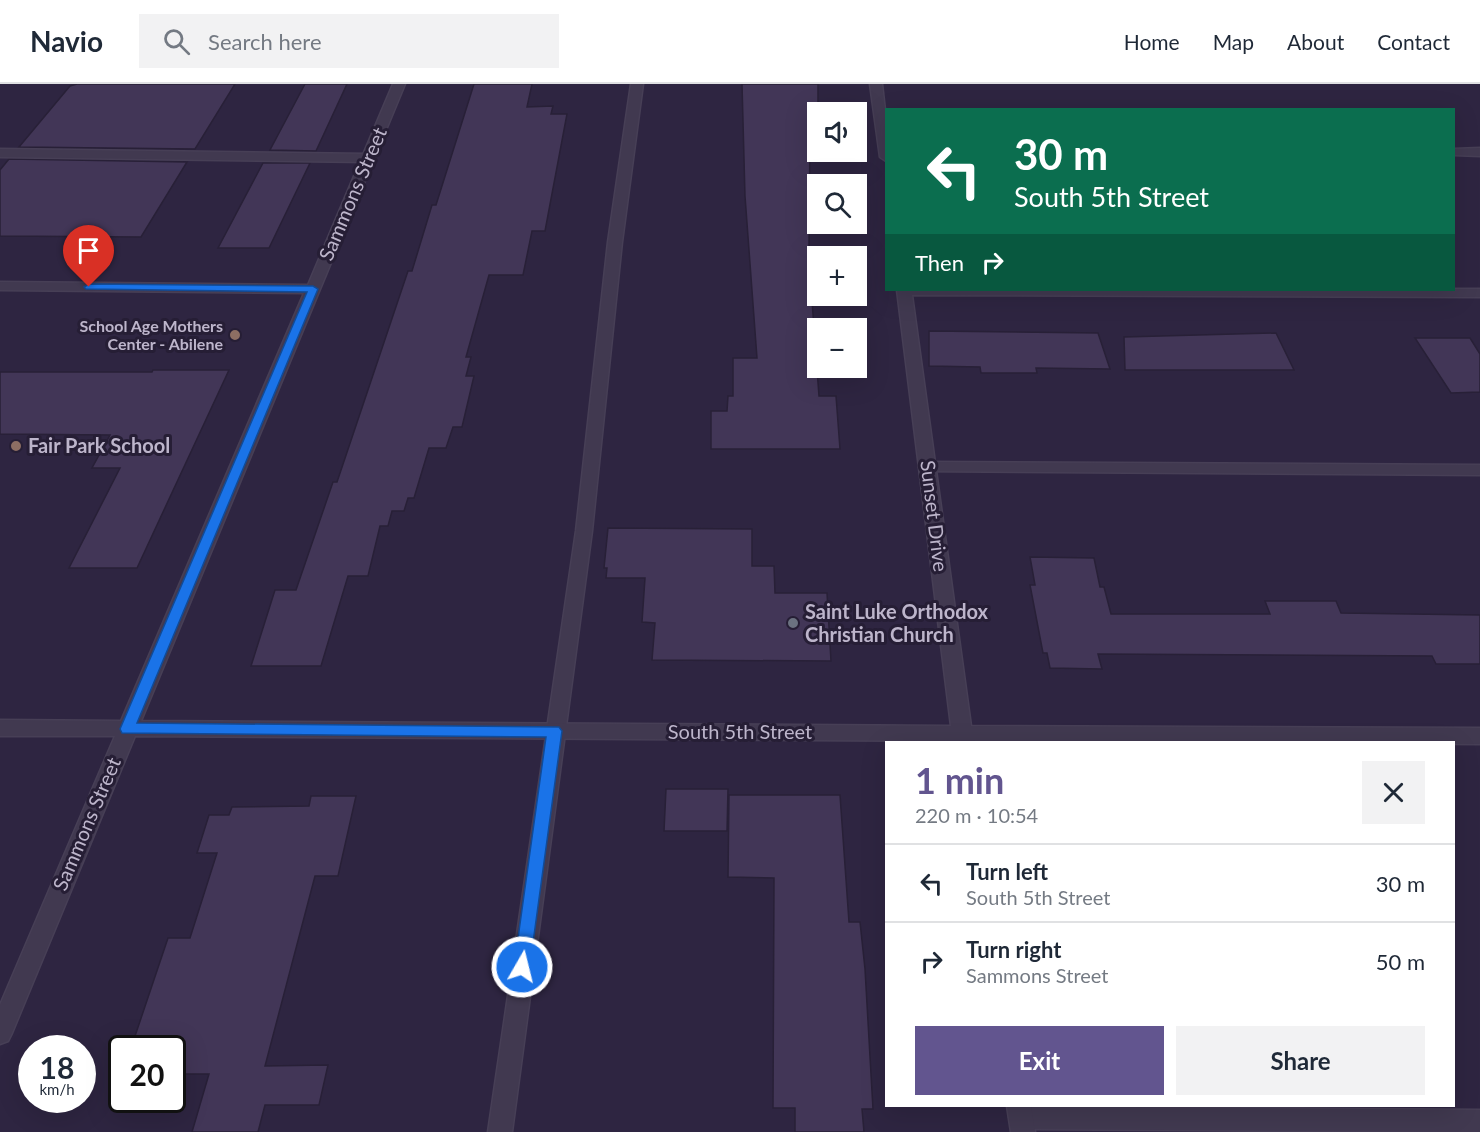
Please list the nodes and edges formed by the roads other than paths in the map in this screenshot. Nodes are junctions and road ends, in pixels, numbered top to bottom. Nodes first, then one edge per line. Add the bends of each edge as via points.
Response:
1 (399, 84) edge
2 (637, 84) edge
3 (876, 84) edge
4 (885, 145) edge
5 (1455, 152) edge
6 (1480, 152) edge
7 (0, 153) edge
8 (368, 158) junction
9 (0, 286) edge
10 (313, 289) junction
11 (904, 291) edge
12 (1096, 291) edge
13 (1480, 293) edge
14 (927, 467) junction
15 (1480, 470) edge
16 (0, 728) edge
17 (127, 729) junction
18 (554, 731) junction
19 (1480, 736) edge
20 (962, 738) edge
21 (0, 1033) edge
22 (1021, 1118) edge
23 (1480, 1122) edge
24 (500, 1132) edge

1 - 8 street, Sammons Street
2 - 18 street via 615,242 584,531
3 - 4 street
5 - 6 street
7 - 8 street
8 - 10 street, Sammons Street
9 - 10 street
10 - 17 street, Sammons Street
11 - 14 street, Sunset Drive
12 - 13 street
14 - 15 street
14 - 20 street, Sunset Drive
16 - 17 street, South 5th Street
17 - 18 street, South 5th Street
17 - 21 street, Sammons Street
18 - 20 street, South 5th Street
18 - 24 street
19 - 20 street, South 5th Street
22 - 23 street

